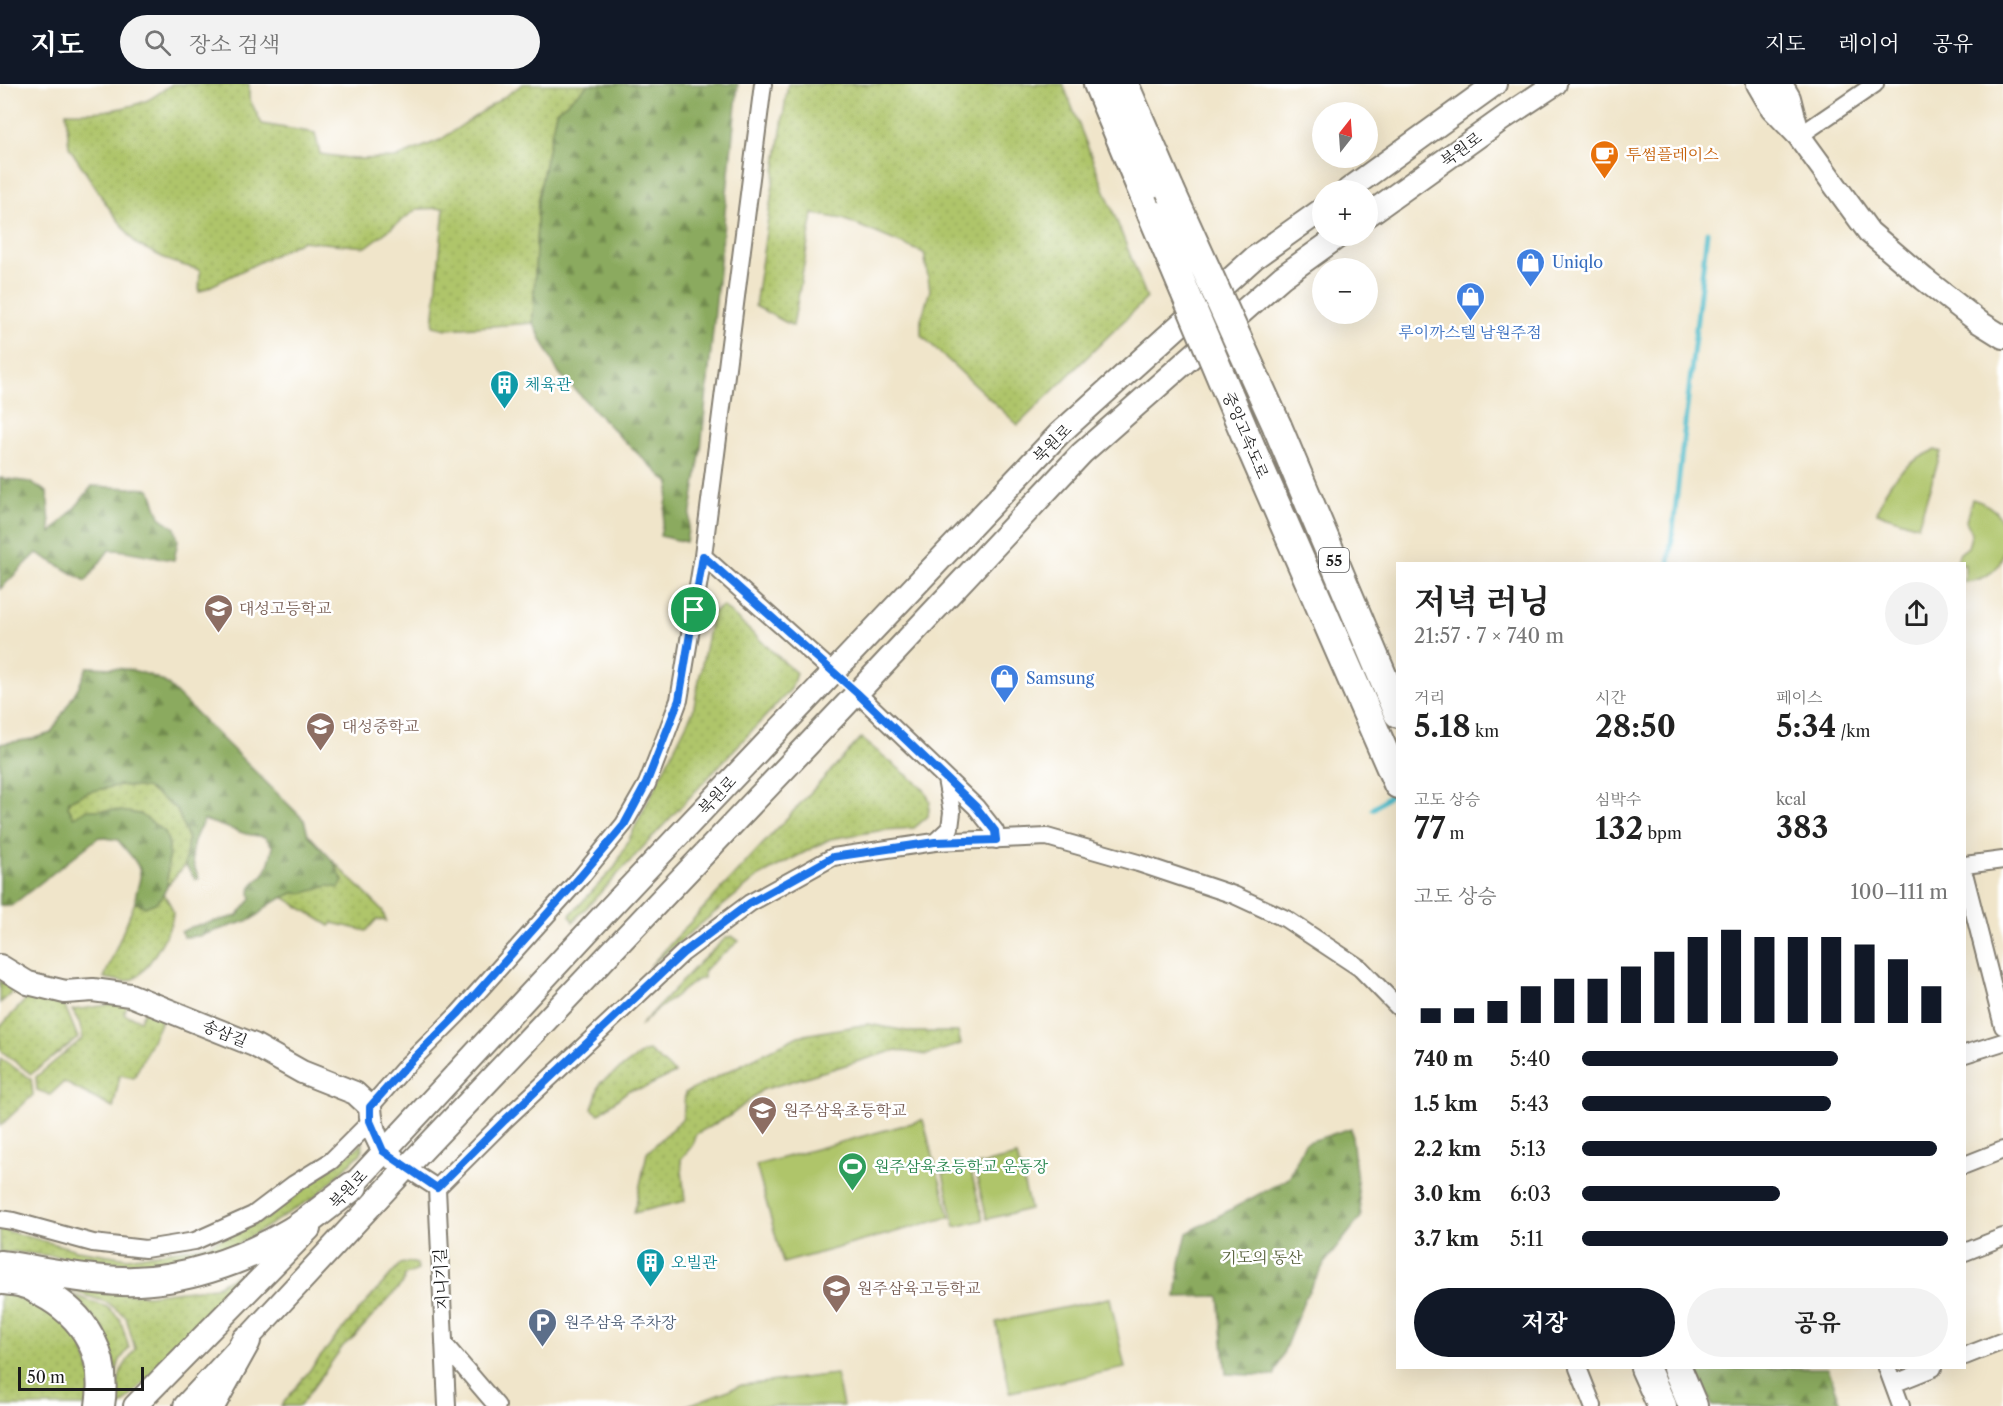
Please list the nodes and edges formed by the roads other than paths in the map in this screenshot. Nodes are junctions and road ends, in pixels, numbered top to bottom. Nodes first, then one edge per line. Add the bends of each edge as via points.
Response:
1 (763, 84) edge
2 (1098, 84) edge
3 (1124, 84) edge
4 (1495, 84) edge
5 (1555, 84) edge
6 (1758, 84) edge
7 (1781, 84) edge
8 (1875, 84) edge
9 (1799, 136) junction
10 (1362, 180) edge
11 (1378, 208) edge
12 (1312, 217) edge
13 (1325, 246) edge
14 (2003, 337) edge
15 (703, 556) junction
16 (833, 672) junction
17 (857, 693) junction
18 (1394, 703) edge
19 (946, 779) junction
20 (1396, 779) edge
21 (996, 840) junction
22 (935, 842) junction
23 (2003, 860) edge
24 (1966, 865) edge
25 (1966, 881) edge
26 (0, 966) edge
27 (1396, 1005) edge
28 (2003, 1026) edge
29 (2003, 1042) edge
30 (1966, 1054) edge
31 (370, 1114) junction
32 (2003, 1150) edge
33 (383, 1151) junction
34 (1966, 1165) edge
35 (406, 1168) junction
36 (353, 1186) junction
37 (437, 1188) junction
38 (0, 1220) edge
39 (2003, 1237) edge
40 (1966, 1252) edge
41 (0, 1265) edge
42 (0, 1280) edge
43 (246, 1341) junction
44 (2003, 1341) edge
45 (444, 1344) junction
46 (1966, 1356) edge
47 (1578, 1369) edge
48 (1646, 1369) edge
49 (1677, 1369) edge
50 (1928, 1369) edge
51 (1890, 1376) edge
52 (100, 1406) edge
53 (135, 1406) edge
54 (185, 1406) edge
55 (210, 1406) edge
56 (447, 1406) edge
57 (496, 1406) edge
58 (1593, 1406) edge
59 (1662, 1406) edge
60 (1693, 1406) edge
61 (1901, 1406) edge

1 - 15 street
2 - 20 highway, 중앙고속도로 / 55, bridge
3 - 18 highway, 중앙고속도로 / 55, bridge via 1277,426
4 - 10 street, 북원로
5 - 11 street, 북원로
6 - 9 street via 1772,108
7 - 9 street
8 - 9 street
9 - 14 street via 1869,232 1942,294
12 - 16 street, 북원로 via 1254,258 1059,434
13 - 17 street, 북원로 via 1281,277 1082,453
15 - 16 street
15 - 31 street via 679,700 646,784 624,825
16 - 17 street
16 - 33 street, 북원로
17 - 19 street
17 - 35 street, 북원로
19 - 21 street via 976,807 995,831
19 - 22 street via 952,812 950,828
21 - 22 street
21 - 27 street via 1047,837 1234,895 1286,919 1360,968
22 - 37 street via 833,857 750,903 683,953
23 - 24 street
25 - 28 street
26 - 31 street, 송삼길 via 28,983 65,992 93,990 130,995 254,1045 302,1072 355,1093
29 - 30 street
31 - 33 street
31 - 38 street via 331,1161 253,1215 195,1241 145,1249 93,1243
32 - 34 street
33 - 35 street
33 - 36 street, 북원로
35 - 37 street
35 - 43 street, 북원로
36 - 41 highway via 290,1232 236,1258 188,1274 123,1282
36 - 53 street, 북원로
37 - 45 street, 지니기길
39 - 40 street
42 - 52 highway via 25,1284 58,1301 86,1328 99,1357
43 - 54 street, 북원로
43 - 55 highway
44 - 46 street
45 - 56 street, 지니기길
45 - 57 street
47 - 58 street
48 - 59 highway
49 - 60 highway
50 - 51 street
51 - 61 street

